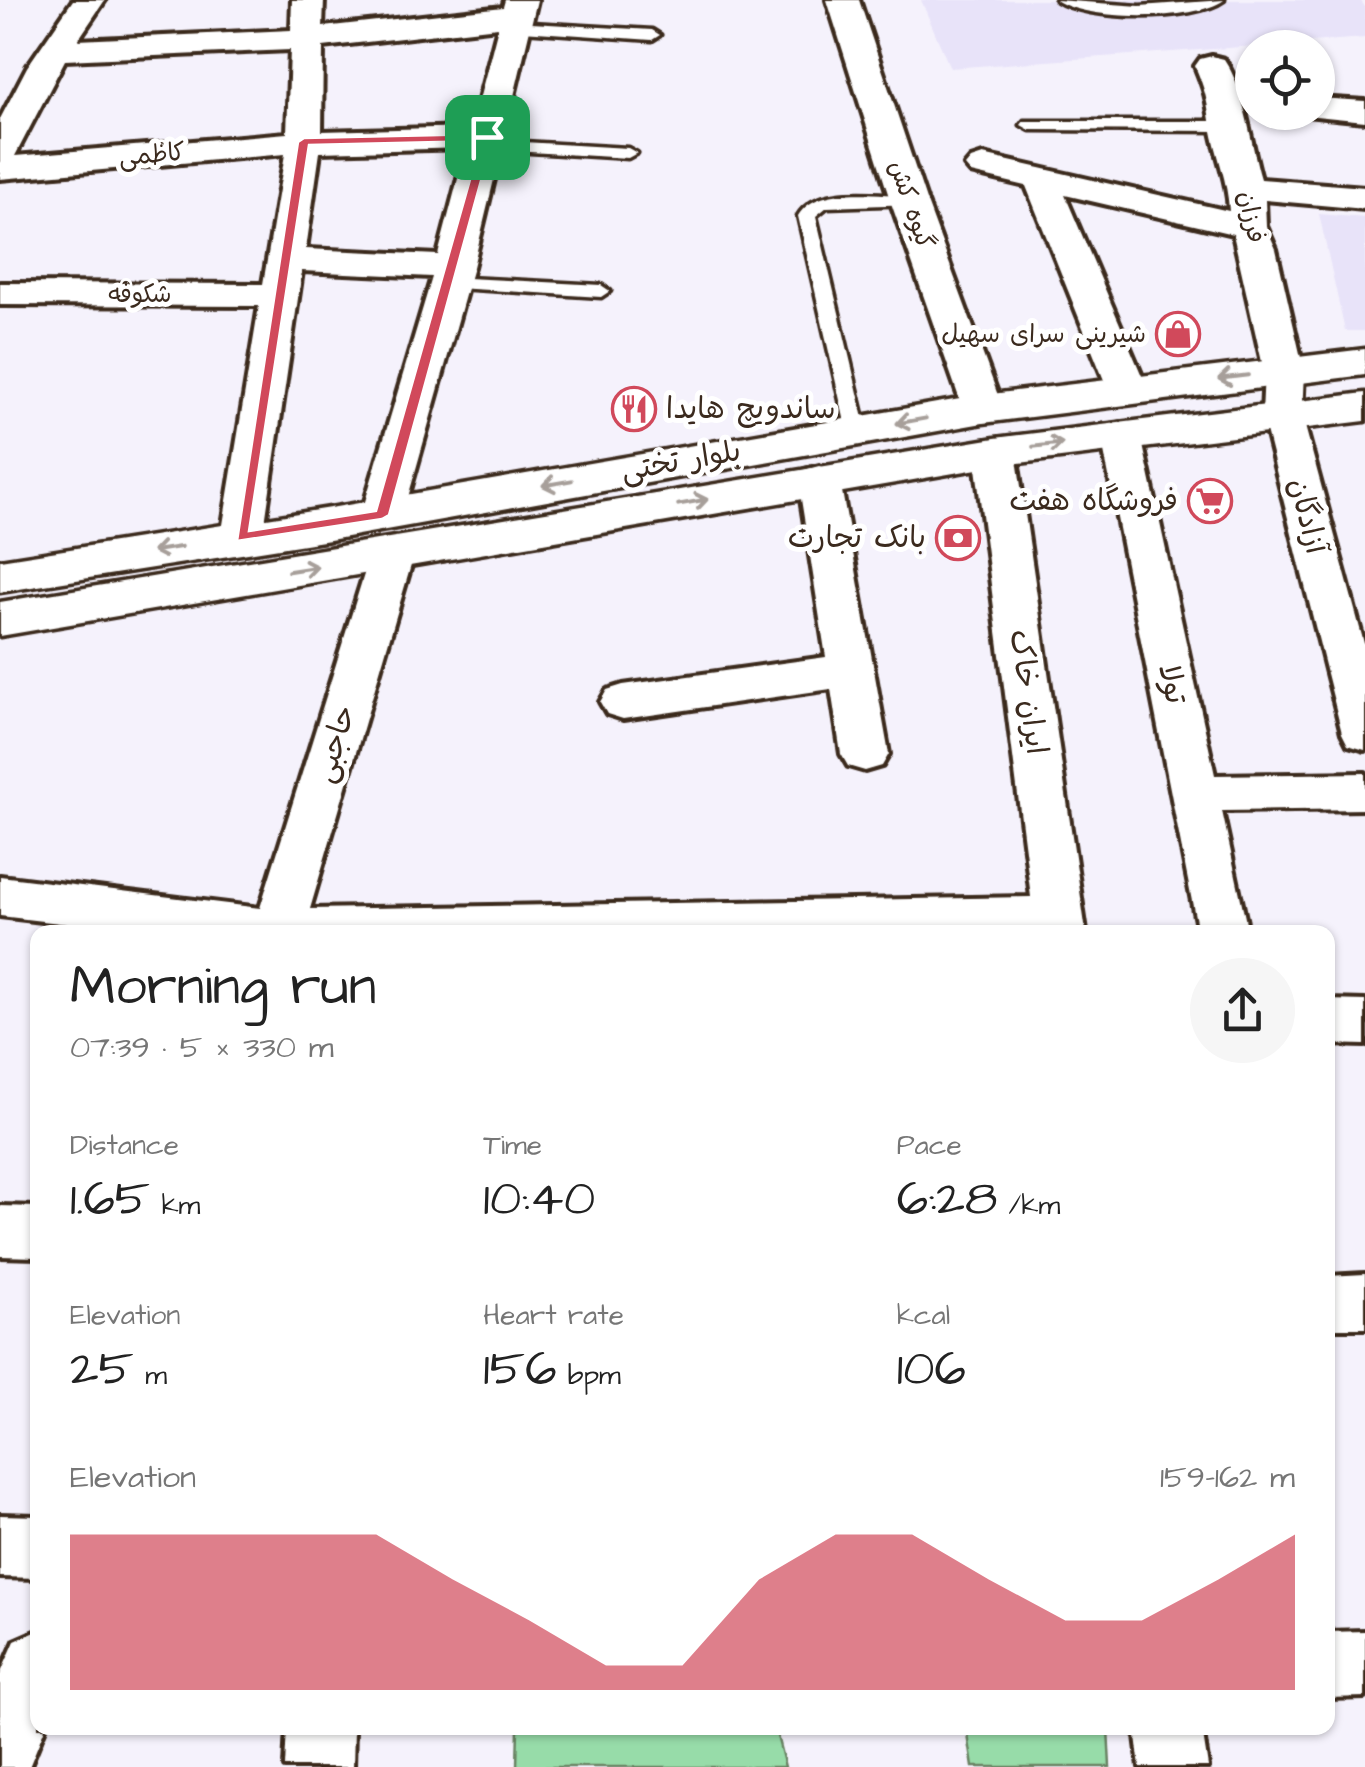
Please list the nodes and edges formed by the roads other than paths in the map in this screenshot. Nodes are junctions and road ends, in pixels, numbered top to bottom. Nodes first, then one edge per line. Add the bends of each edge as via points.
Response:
1 (89, 0) edge
2 (308, 0) edge
3 (843, 0) edge
4 (1064, 0) edge
5 (1216, 0) edge
6 (517, 14) edge
7 (652, 35) dead end
8 (306, 38) junction
9 (38, 60) junction
10 (1212, 66) dead end
11 (1235, 109) edge
12 (1335, 109) edge
13 (1235, 111) edge
14 (1365, 111) edge
15 (1030, 125) dead end
16 (1238, 130) edge
17 (487, 141) junction
18 (304, 142) junction
19 (0, 152) edge
20 (628, 153) dead end
21 (984, 166) dead end
22 (0, 168) edge
23 (1041, 180) junction
24 (1246, 188) junction
25 (1365, 198) edge
26 (908, 200) junction
27 (1248, 226) junction
28 (450, 275) junction
29 (283, 277) junction
30 (601, 290) dead end
31 (0, 294) edge
32 (1365, 362) edge
33 (1128, 390) junction
34 (1283, 393) junction
35 (1365, 407) edge
36 (989, 430) junction
37 (857, 431) junction
38 (1121, 436) junction
39 (819, 480) junction
40 (387, 535) junction
41 (239, 559) junction
42 (0, 576) edge
43 (0, 619) edge
44 (1353, 650) edge
45 (851, 670) junction
46 (623, 702) dead end
47 (1365, 732) edge
48 (865, 754) dead end
49 (1365, 791) edge
50 (1195, 794) junction
51 (0, 896) edge
52 (231, 925) edge
53 (281, 925) edge
54 (1060, 925) edge
55 (1223, 925) edge
56 (1335, 1022) edge
57 (1365, 1023) edge
58 (0, 1231) edge
59 (30, 1232) edge
60 (1365, 1301) edge
61 (1335, 1302) edge
62 (0, 1546) edge
63 (30, 1547) edge
64 (1335, 1664) edge
65 (1365, 1664) edge
66 (30, 1683) edge
67 (321, 1735) edge
68 (1170, 1735) edge
69 (0, 1755) edge
70 (318, 1767) edge
71 (1174, 1767) edge

1 - 9 street
2 - 8 street
3 - 26 street, گیوه کش
4 - 5 lane via 1155,11
6 - 7 lane
6 - 8 street
6 - 17 street, حاجبی
8 - 9 street
8 - 18 street
9 - 19 street
10 - 11 street, فرزان
12 - 14 street
13 - 15 lane
16 - 24 street, فرزان
17 - 18 street, کاظمی
17 - 20 lane
17 - 28 street, حاجبی
18 - 22 street, کاظمی
18 - 29 street
21 - 23 street
23 - 27 street
23 - 33 street
24 - 25 street
24 - 27 street, فرزان
26 - 36 street, گیوه کش
26 - 37 lane via 824,202 808,216
27 - 34 street, فرزان via 1258,249
28 - 29 street, شکوفه
28 - 30 lane
28 - 40 street, حاجبی
29 - 31 street, شکوفه
29 - 41 street
32 - 34 main road, بلوار تختی
34 -> 33 main road, بلوار تختی
33 - 36 main road, بلوار تختی
34 - 35 main road, بلوار تختی
34 - 38 main road, بلوار تختی
34 - 44 street, آزادگان
36 -> 37 main road, بلوار تختی
36 -> 38 main road, بلوار تختی
36 - 39 main road, بلوار تختی
36 - 54 street, ایران خاک
37 -> 40 main road, بلوار تختی
38 - 50 street, تولا
40 -> 39 main road, بلوار تختی
39 - 45 street
40 - 41 main road, بلوار تختی
40 - 53 street, حاجبی
41 -> 42 main road, بلوار تختی
41 - 43 main road, بلوار تختی
44 - 47 street, آزادگان
45 - 46 street
45 - 48 street
49 - 50 street
50 - 55 street, تولا
51 - 52 street
56 - 57 street
58 - 59 street
60 - 61 street
62 - 63 street
64 - 65 street
66 - 69 street
67 - 70 street
68 - 71 street

